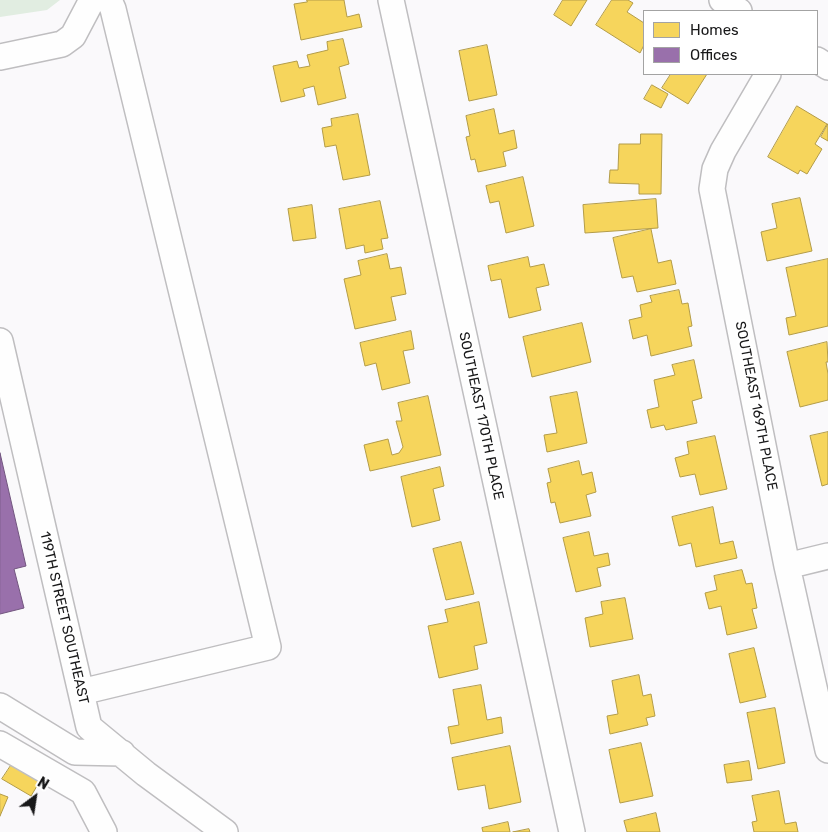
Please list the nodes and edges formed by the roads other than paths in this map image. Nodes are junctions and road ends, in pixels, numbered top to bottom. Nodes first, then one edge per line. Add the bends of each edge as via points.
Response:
1 (92, 0) edge
2 (109, 0) edge
3 (391, 0) edge
4 (722, 0) edge
5 (737, 10) edge
6 (0, 57) edge
7 (767, 75) edge
8 (0, 341) edge
9 (828, 556) edge
10 (787, 566) junction
11 (81, 692) junction
12 (0, 706) edge
13 (0, 744) edge
14 (828, 750) edge
15 (122, 753) junction
16 (104, 832) edge
17 (225, 832) edge
18 (572, 832) edge

1 - 6 street via 73,36 62,44
2 - 11 street via 268,647
3 - 18 street, SOUTHEAST 170TH PLACE
4 - 5 street
7 - 10 street, SOUTHEAST 169TH PLACE via 723,151 715,169 712,189
8 - 11 street, 119TH STREET SOUTHEAST
9 - 10 street
10 - 14 street, SOUTHEAST 169TH PLACE
11 - 15 street, 119TH STREET SOUTHEAST via 89,727
12 - 15 street via 75,752
13 - 16 street via 83,792
15 - 17 street, 119TH STREET SOUTHEAST

